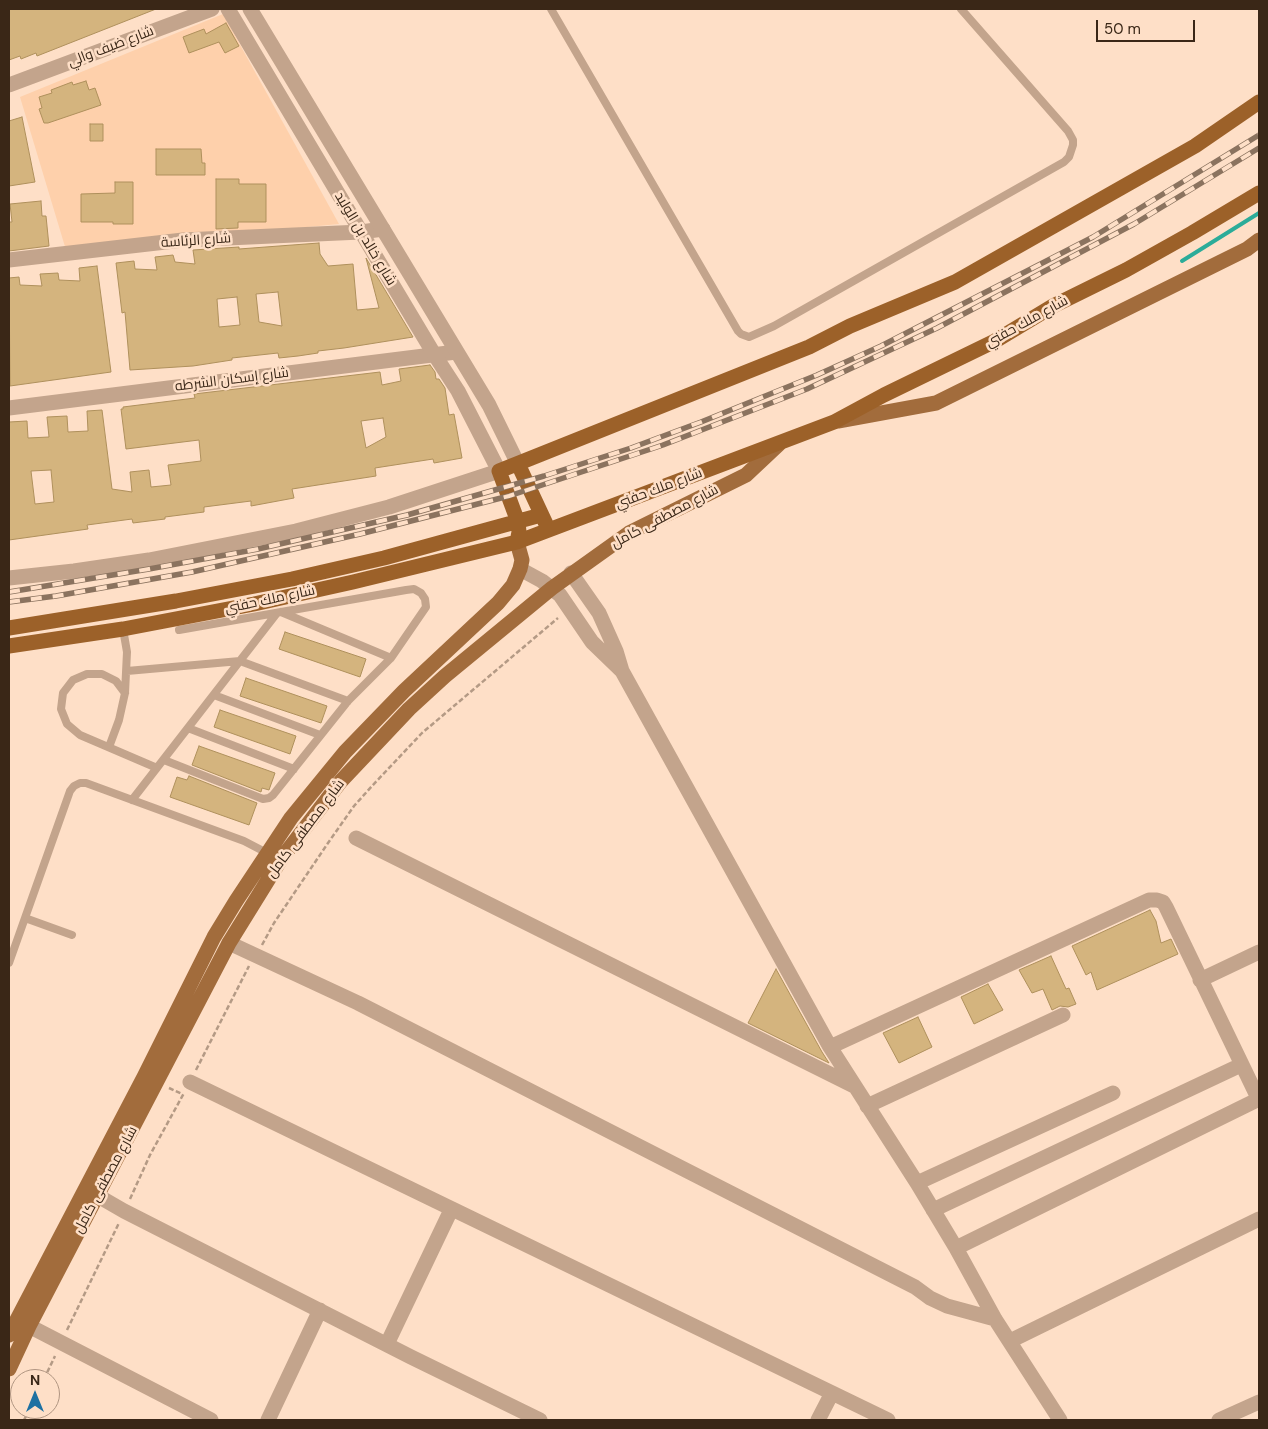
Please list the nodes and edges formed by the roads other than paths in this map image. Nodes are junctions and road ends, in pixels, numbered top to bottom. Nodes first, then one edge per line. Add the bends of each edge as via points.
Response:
1 (212, 9) edge
2 (228, 9) edge
3 (250, 9) edge
4 (552, 9) edge
5 (962, 9) edge
6 (268, 40) junction
7 (251, 49) junction
8 (9, 85) edge
9 (1259, 102) edge
10 (1259, 193) edge
11 (383, 229) junction
12 (361, 232) junction
13 (1259, 240) edge
14 (9, 260) edge
15 (456, 352) junction
16 (434, 354) junction
17 (9, 408) edge
18 (834, 422) junction
19 (779, 444) junction
20 (518, 464) junction
21 (499, 471) junction
22 (542, 515) junction
23 (518, 522) junction
24 (549, 530) junction
25 (517, 542) junction
26 (520, 569) junction
27 (9, 578) edge
28 (580, 584) junction
29 (560, 596) junction
30 (279, 613) junction
31 (9, 628) edge
32 (123, 629) junction
33 (179, 630) dead end
34 (9, 646) edge
35 (391, 658) junction
36 (240, 661) junction
37 (127, 671) junction
38 (622, 671) junction
39 (125, 693) junction
40 (214, 695) junction
41 (348, 701) junction
42 (188, 728) junction
43 (320, 735) junction
44 (109, 747) junction
45 (164, 760) junction
46 (157, 768) junction
47 (294, 769) junction
48 (132, 800) junction
49 (356, 838) dead end
50 (267, 853) junction
51 (25, 918) junction
52 (72, 936) dead end
53 (229, 943) junction
54 (1259, 952) edge
55 (9, 963) edge
56 (1200, 980) junction
57 (1063, 1015) dead end
58 (830, 1047) junction
59 (1241, 1064) junction
60 (854, 1086) junction
61 (187, 1088) road end
62 (1113, 1093) dead end
63 (1259, 1099) edge
64 (867, 1106) junction
65 (917, 1183) junction
66 (98, 1196) junction
67 (451, 1210) junction
68 (933, 1210) junction
69 (1259, 1219) edge
70 (956, 1248) junction
71 (320, 1310) junction
72 (995, 1319) junction
73 (29, 1326) junction
74 (9, 1334) edge
75 (1010, 1341) junction
76 (387, 1344) junction
77 (9, 1369) edge
78 (832, 1393) junction
79 (1259, 1402) edge
80 (211, 1420) edge
81 (268, 1420) edge
82 (540, 1420) edge
83 (818, 1420) edge
84 (888, 1420) edge
85 (1060, 1420) edge
86 (1219, 1420) edge

1 - 8 street, شارع ضيف والي
2 - 7 street, شارع خالد بن الوليد
3 - 6 street, شارع خالد بن الوليد
4 - 5 lane via 738,331 749,337 1069,157 1073,140 1068,132
6 - 7 street
6 - 11 street, شارع خالد بن الوليد
7 - 12 street, شارع خالد بن الوليد
9 - 20 highway via 1194,146 955,282 850,326 809,347
10 - 18 highway, شارع ملك حفني via 1126,270 1054,306 996,342
11 - 12 street, شارع الرئاسة
11 - 15 street, شارع خالد بن الوليد
12 - 14 street, شارع الرئاسة via 183,240
12 - 16 street, شارع خالد بن الوليد
13 - 18 main road via 1247,249 936,403
15 - 16 street, شارع إسكان الشرطه
15 - 20 street, شارع خالد بن الوليد via 489,405
16 - 17 street, شارع إسكان الشرطه
16 - 21 street, شارع خالد بن الوليد via 458,391
18 - 19 highway, شارع ملك حفني
19 - 24 highway, شارع ملك حفني
19 - 28 main road, شارع مصطفى كامل via 746,475 629,533
20 - 21 highway
20 - 22 highway
21 - 23 highway
21 - 27 street via 398,504 296,531 150,560
22 - 23 highway, شارع ملك حفني
22 - 24 highway
23 - 25 highway
23 - 31 highway, شارع ملك حفني via 292,579 176,602
24 - 25 highway, شارع ملك حفني
25 - 26 main road via 522,560
25 - 32 highway, شارع ملك حفني via 254,604
26 - 29 street
26 - 50 main road, شارع مصطفى كامل via 498,603 404,691 345,752 296,811
28 - 29 main road, شارع مصطفى كامل
28 - 38 street via 608,632
29 - 38 street via 592,642
29 - 53 main road, شارع مصطفى كامل via 445,676 374,744 286,851
30 - 33 lane
30 - 35 lane
30 - 35 lane via 414,589 421,592 426,607
30 - 36 lane
32 - 34 highway, شارع ملك حفني
32 - 37 lane
35 - 41 lane
36 - 37 lane
36 - 40 lane
36 - 41 lane
37 - 39 lane
38 - 58 street
39 - 44 lane
39 - 44 lane via 116,681 102,674 87,674 73,680 63,693 61,709 67,724 80,735
40 - 42 lane
40 - 43 lane
41 - 43 lane
42 - 45 lane
42 - 47 lane
43 - 47 lane
44 - 46 lane
45 - 46 lane
45 - 47 lane via 263,799 273,795
46 - 48 lane
48 - 50 lane via 244,841
48 - 51 lane via 86,783 74,786
49 - 60 street
50 - 74 main road, شارع مصطفى كامل via 214,937
51 - 52 lane
51 - 55 lane
53 - 66 main road, شارع مصطفى كامل
53 - 72 street via 358,1003 915,1287 930,1298
54 - 56 street
56 - 58 street via 1163,902 1149,900
56 - 59 street
57 - 64 street
58 - 60 street
59 - 63 street
59 - 68 street
60 - 64 street
61 - 67 street
62 - 65 street
63 - 70 street
64 - 65 street
65 - 68 street
66 - 71 street
66 - 73 main road, شارع مصطفى كامل
67 - 76 street
67 - 78 street
68 - 70 street
69 - 75 street
70 - 72 street
71 - 76 street
71 - 81 street
72 - 75 street
73 - 77 main road, شارع مصطفى كامل
73 - 80 street
75 - 85 street
76 - 82 street
78 - 83 street
78 - 84 street
79 - 86 street

